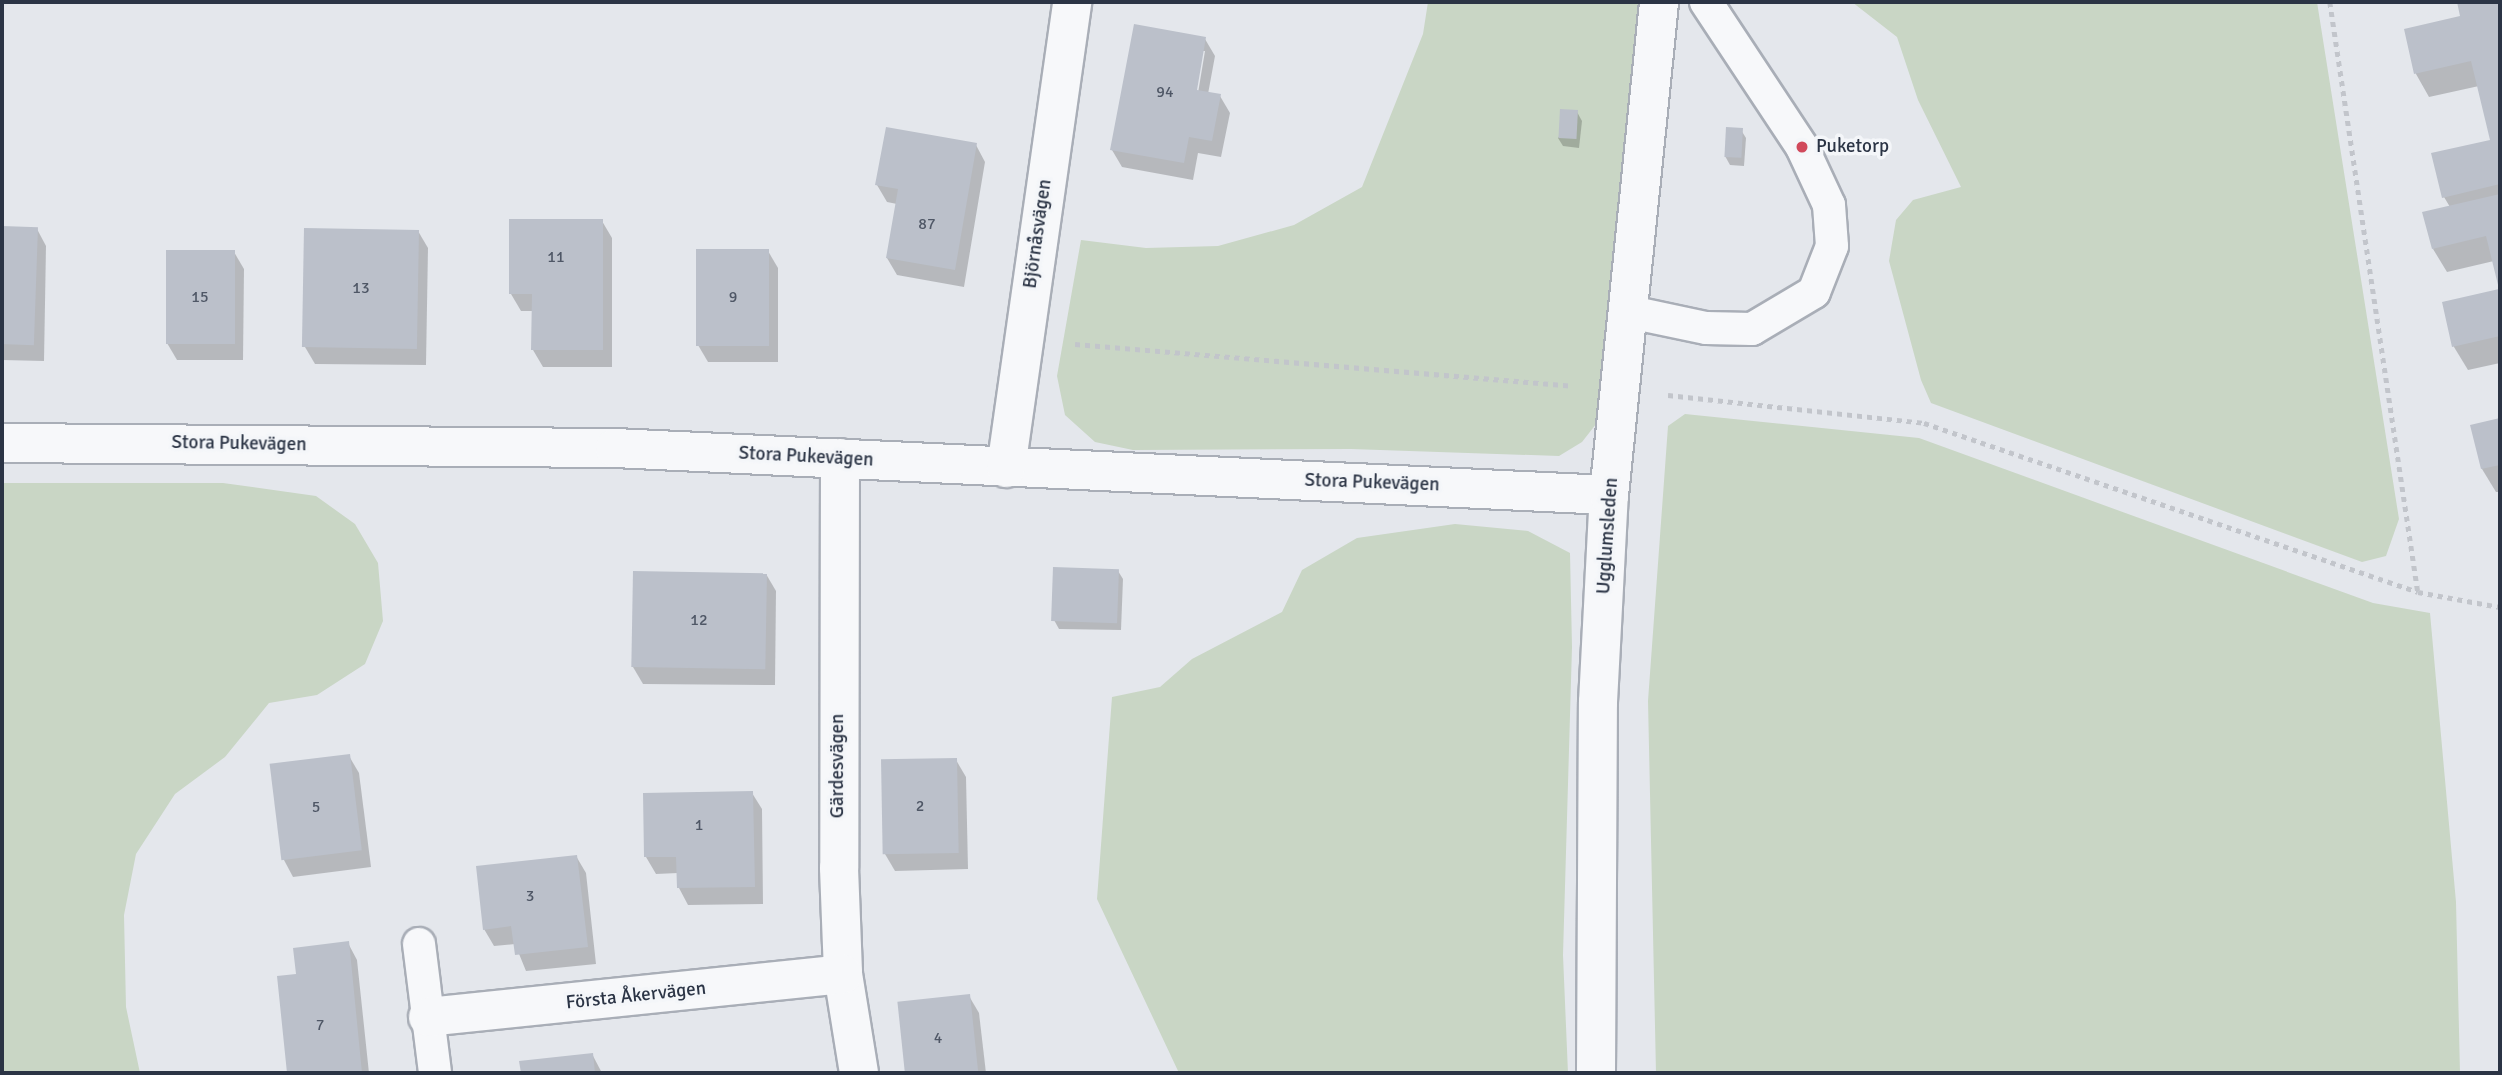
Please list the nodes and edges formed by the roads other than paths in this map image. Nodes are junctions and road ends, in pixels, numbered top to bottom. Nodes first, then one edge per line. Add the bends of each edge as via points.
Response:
1 (1072, 2) edge
2 (1660, 2) edge
3 (1706, 2) edge
4 (1630, 312) junction
5 (2, 443) edge
6 (840, 458) junction
7 (1006, 468) junction
8 (1609, 495) junction
9 (419, 944) dead end
10 (843, 974) junction
11 (428, 1017) junction
12 (435, 1073) edge
13 (859, 1073) edge
14 (1596, 1073) edge

1 - 7 street, Björnåsvägen
2 - 4 street, Ugglumsleden
3 - 4 lane via 1802,147 1829,205 1832,246 1814,292 1752,329 1706,328
4 - 8 street, Ugglumsleden
5 - 6 street, Stora Pukevägen via 615,448
6 - 7 street, Stora Pukevägen
6 - 10 street, Gärdesvägen via 837,761
7 - 8 street, Stora Pukevägen
8 - 14 street, Ugglumsleden via 1598,702
9 - 11 lane
10 - 11 street, Första Åkervägen
10 - 13 street, Gärdesvägen
11 - 12 lane

